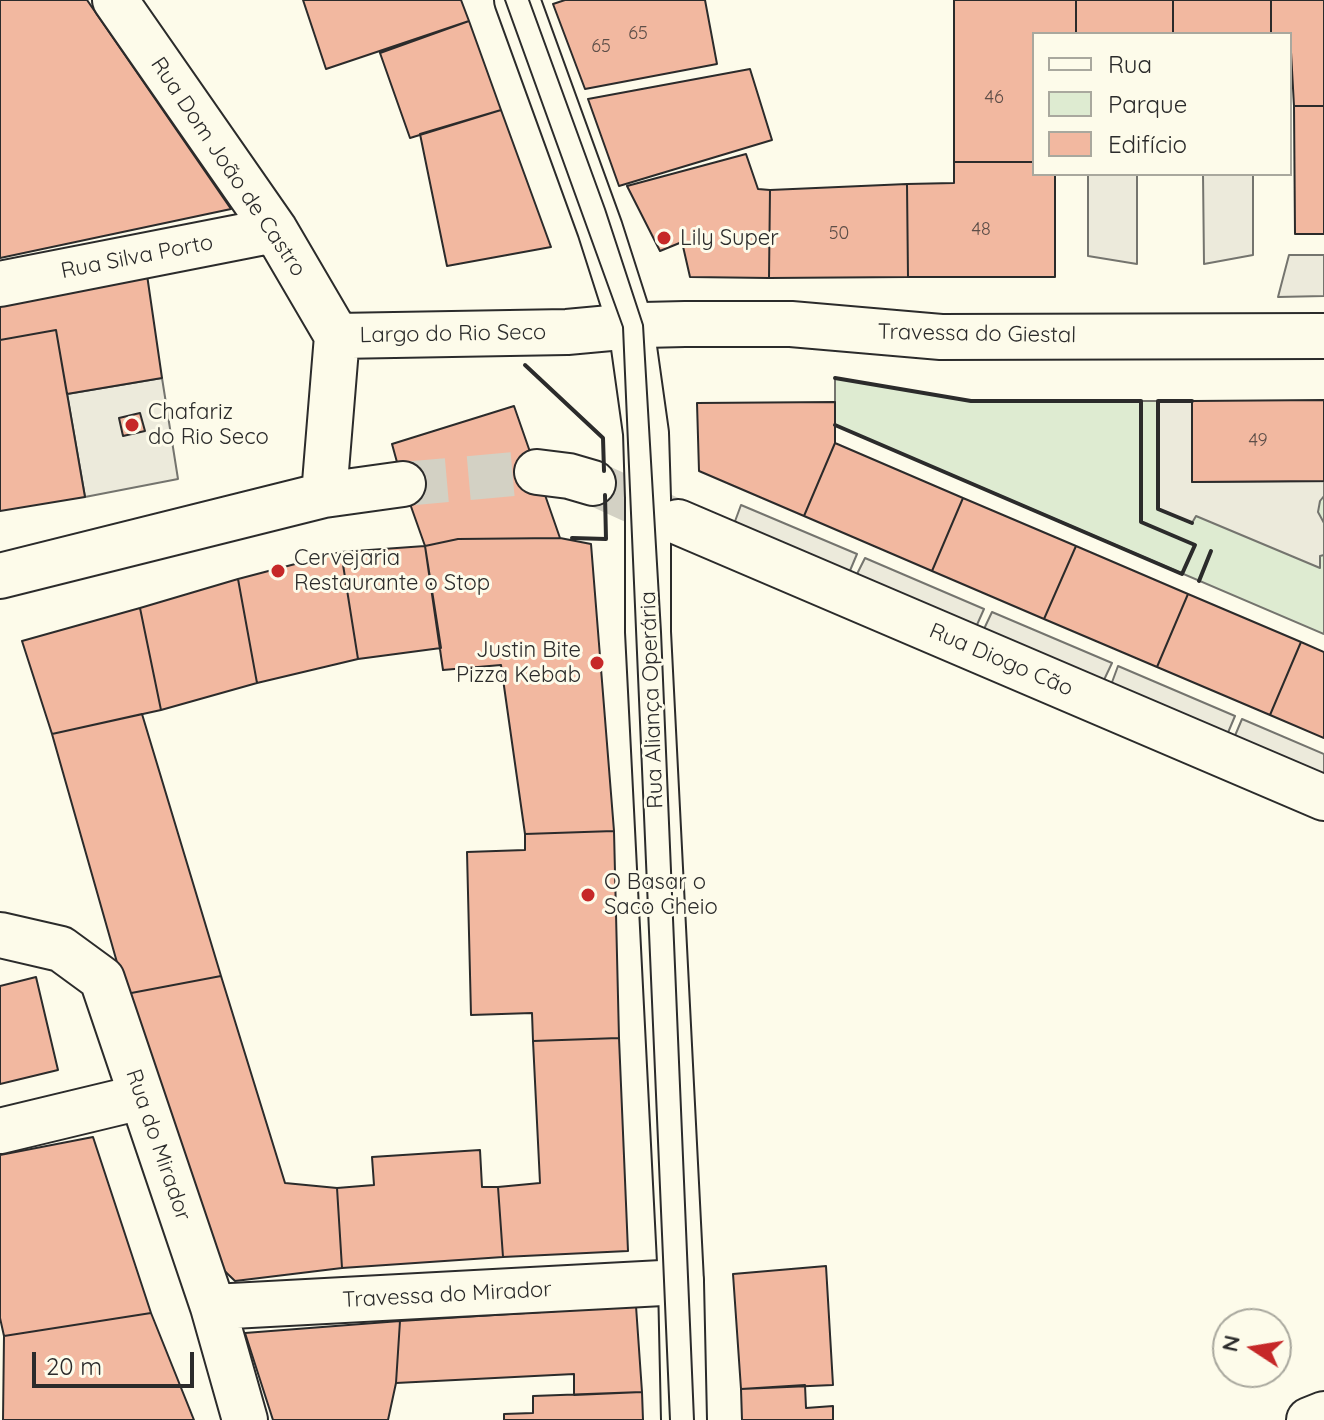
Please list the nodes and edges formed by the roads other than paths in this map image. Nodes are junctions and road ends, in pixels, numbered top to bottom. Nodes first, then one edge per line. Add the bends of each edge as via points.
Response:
1 (115, 0) edge
2 (517, 0) edge
3 (275, 230) junction
4 (0, 284) edge
5 (631, 326) junction
6 (337, 336) junction
7 (1324, 336) edge
8 (537, 472) tunnel mouth
9 (593, 483) tunnel mouth
10 (403, 484) tunnel mouth
11 (324, 495) junction
12 (678, 522) tunnel mouth
13 (0, 576) edge
14 (1324, 798) edge
15 (0, 935) edge
16 (141, 1097) junction
17 (0, 1131) edge
18 (681, 1282) junction
19 (213, 1307) junction
20 (1324, 1414) edge
21 (245, 1420) edge
22 (684, 1420) edge
23 (1309, 1420) edge

1 - 3 street, Rua Dom João de Castro
2 - 5 street, Rua Aliança Operária
3 - 4 street, Rua Silva Porto
3 - 6 street, Rua Dom João de Castro
5 - 6 street, Largo do Rio Seco
5 - 7 street, Travessa do Giestal via 791,324 941,337
5 - 18 street, Rua Aliança Operária via 646,433 648,632
6 - 11 street, Largo do Rio Seco
8 - 9 street
10 - 11 street
11 - 13 street
12 - 14 street, Rua Diogo Cão
15 - 16 street, Rua do Mirador via 61,949 102,979
16 - 17 street
16 - 19 street, Rua do Mirador
18 - 19 street, Travessa do Mirador
18 - 22 street, Rua Aliança Operária
19 - 21 street, Rua do Mirador
20 - 23 street

